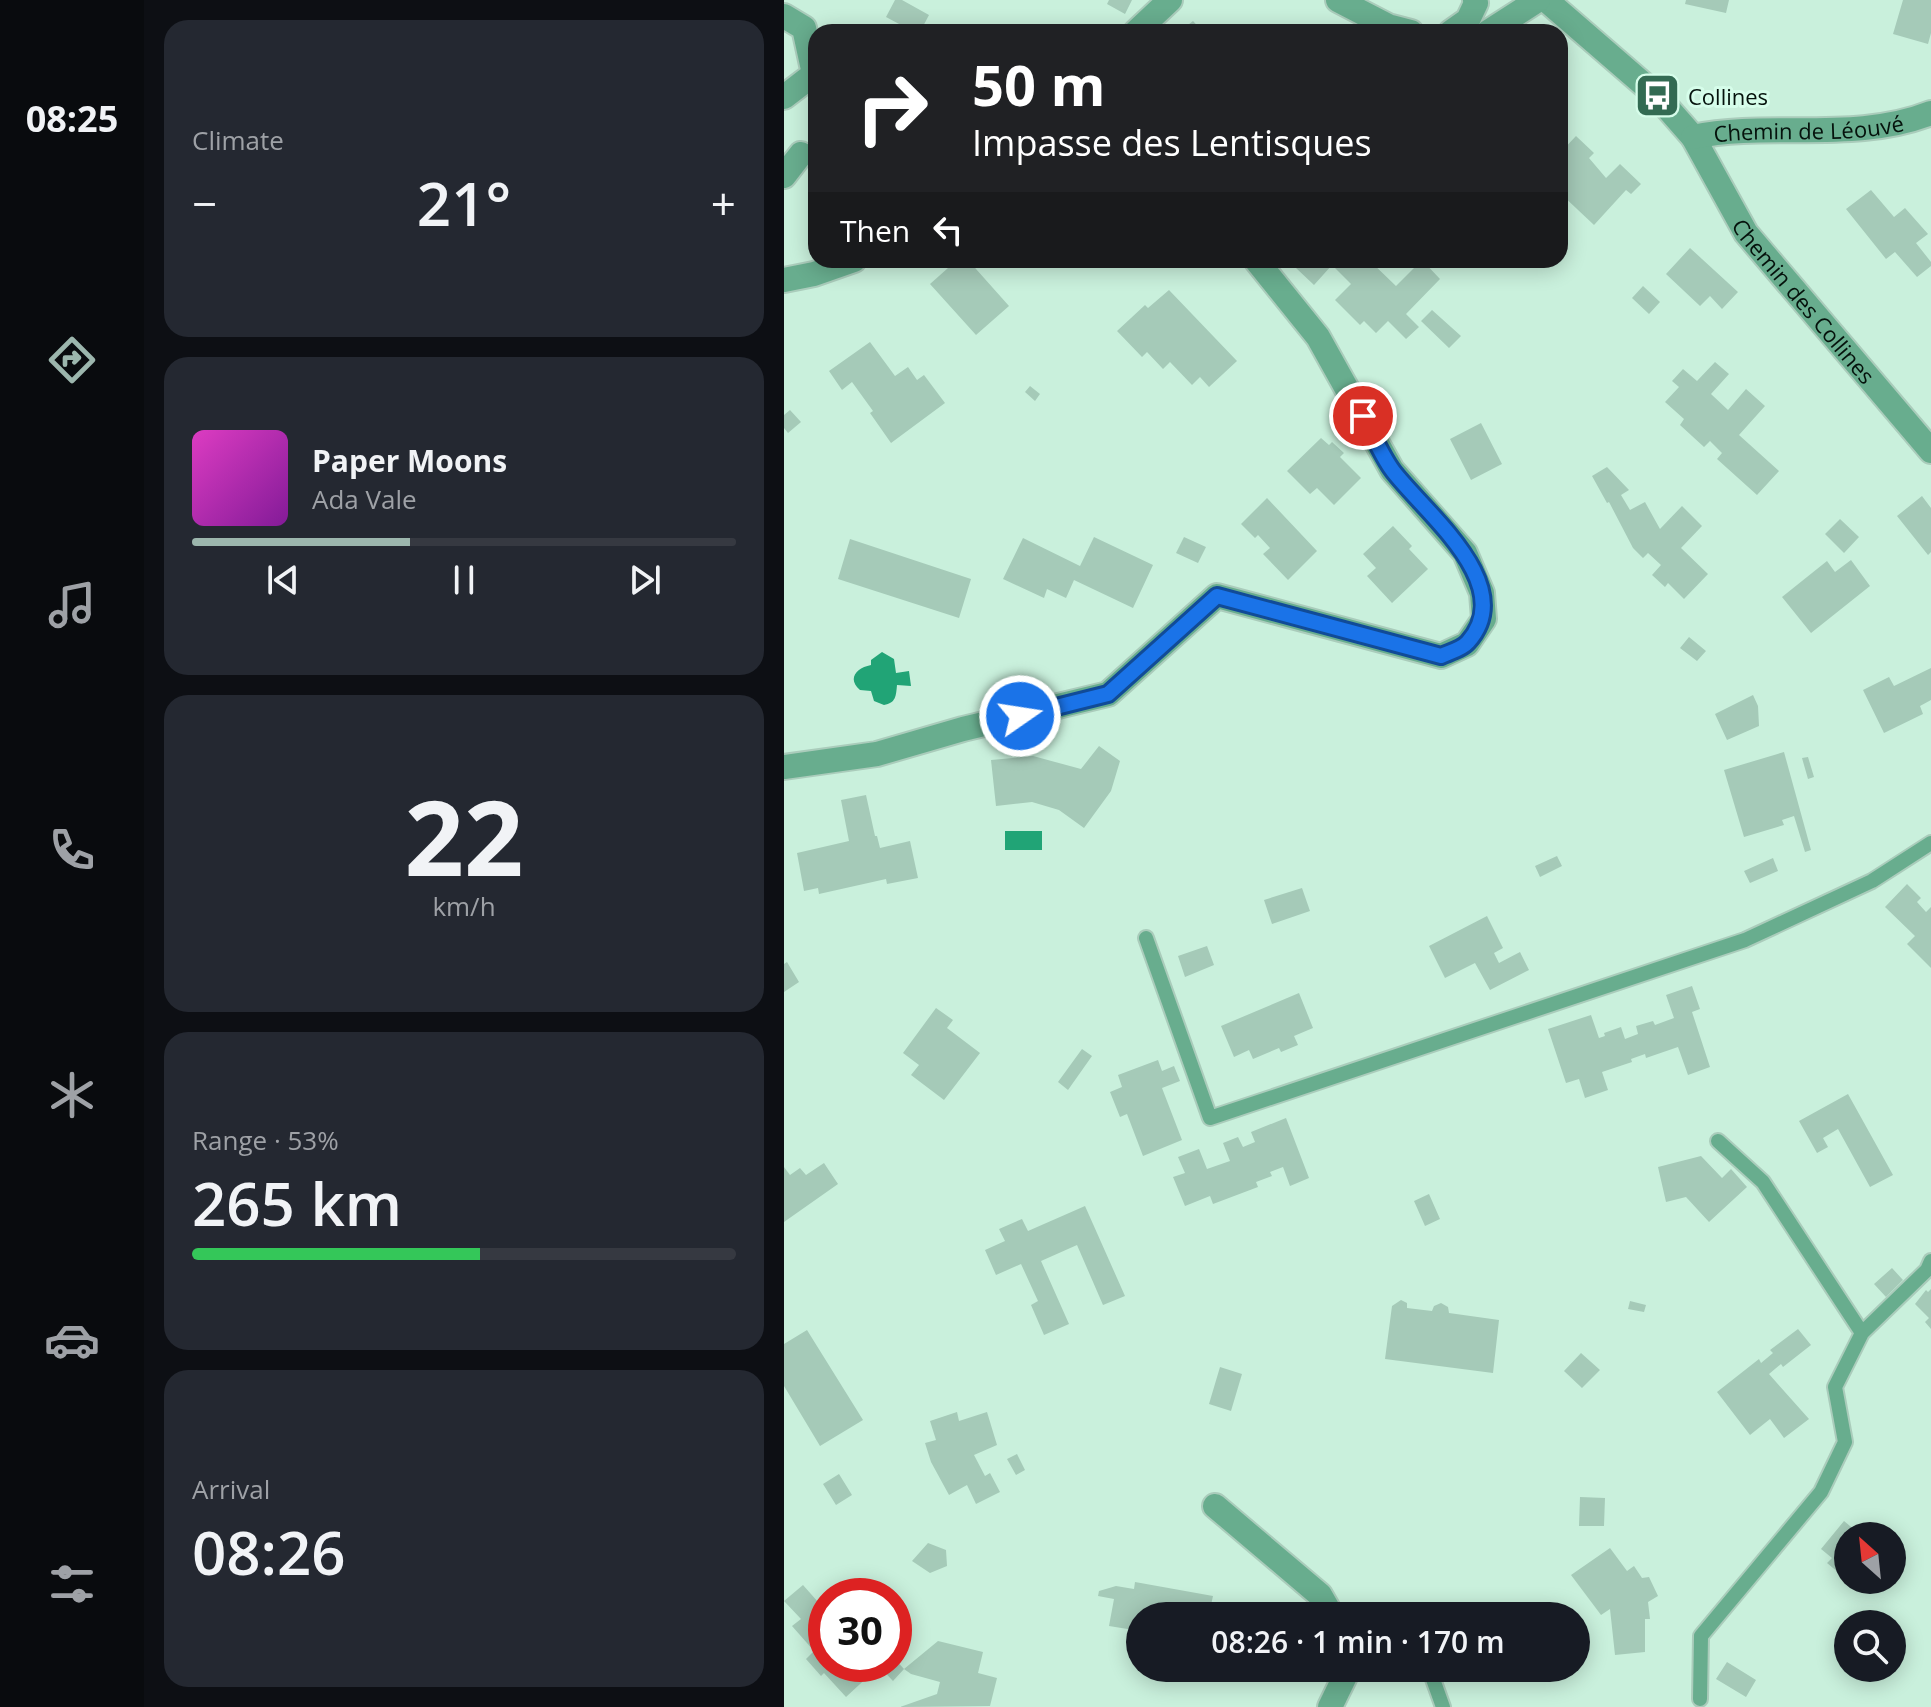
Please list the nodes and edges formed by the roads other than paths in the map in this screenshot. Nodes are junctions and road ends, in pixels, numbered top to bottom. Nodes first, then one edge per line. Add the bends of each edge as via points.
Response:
1 (1170, 0) edge
2 (1338, 0) edge
3 (1475, 0) edge
4 (1538, 0) edge
5 (1546, 0) edge
6 (784, 16) edge
7 (1144, 24) edge
8 (1384, 24) edge
9 (1462, 24) edge
10 (1500, 24) edge
11 (808, 46) edge
12 (808, 79) edge
13 (784, 97) edge
14 (1931, 113) edge
15 (1693, 137) junction
16 (801, 154) dead end
17 (784, 176) edge
18 (831, 268) edge
19 (1262, 268) edge
20 (784, 280) edge
21 (1931, 451) edge
22 (784, 767) edge
23 (1931, 843) edge
24 (1146, 938) dead end
25 (1718, 1141) dead end
26 (1931, 1261) edge
27 (1862, 1333) junction
28 (1215, 1506) dead end
29 (1324, 1602) edge
30 (1342, 1682) edge
31 (1434, 1682) edge
32 (1700, 1699) dead end
33 (1330, 1707) edge
34 (1443, 1707) edge

1 - 7 street
2 - 8 street
3 - 9 street
4 - 10 street
5 - 15 street, Chemin de Léouvé via 1657,96
6 - 11 street via 804,28
12 - 13 street
14 - 15 street, Chemin de Léouvé via 1872,127 1725,131
15 - 21 street, Chemin des Collines via 1746,233
16 - 17 street
18 - 20 street
19 - 22 street via 1318,337 1392,470 1465,553 1482,593 1484,619 1467,644 1441,656 1217,596 1108,694 877,754
23 - 24 lane via 1872,881 1745,940 1210,1118
25 - 27 lane via 1763,1182
26 - 27 lane
27 - 32 lane via 1835,1387 1845,1442 1821,1492 1701,1636
28 - 29 street
30 - 33 street
31 - 34 lane

